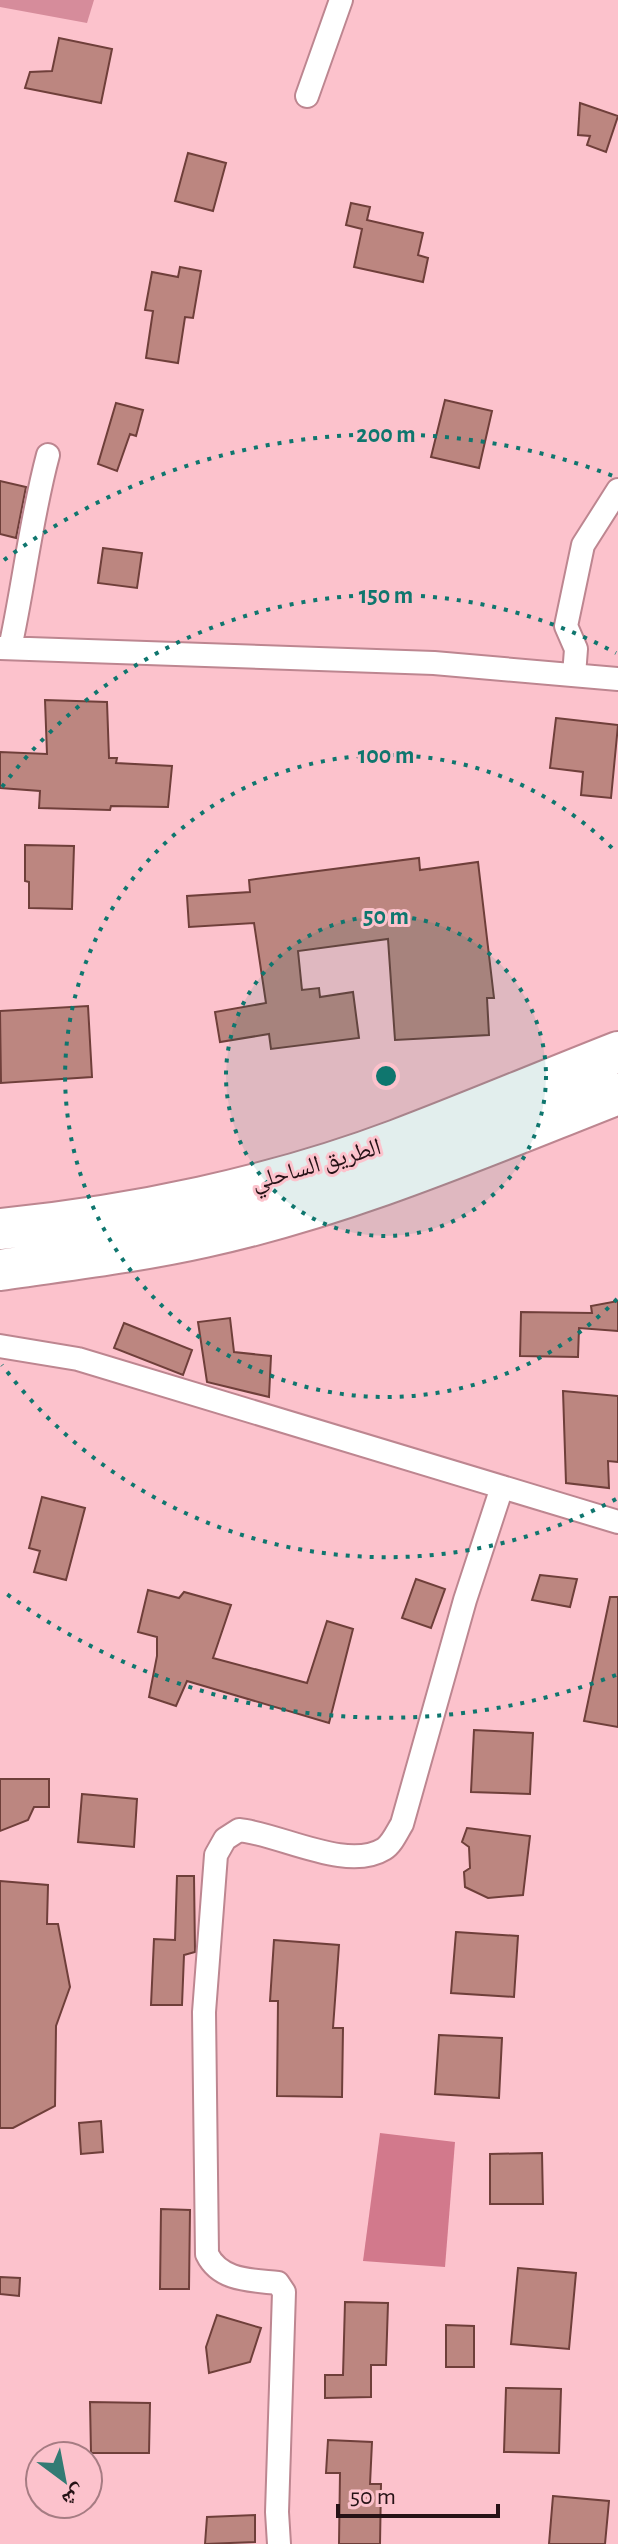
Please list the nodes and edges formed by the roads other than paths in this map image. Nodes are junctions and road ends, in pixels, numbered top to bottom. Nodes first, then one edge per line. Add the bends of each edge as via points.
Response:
1 (341, 0) edge
2 (307, 96) dead end
3 (48, 455) dead end
4 (618, 490) edge
5 (5, 648) edge
6 (574, 675) junction
7 (618, 679) edge
8 (618, 1052) edge
9 (618, 1094) edge
10 (0, 1229) edge
11 (0, 1270) edge
12 (0, 1346) edge
13 (502, 1487) junction
14 (618, 1522) edge
15 (279, 2544) edge

1 - 2 street
3 - 5 street via 23,590
4 - 6 street via 583,545 566,626 576,649
5 - 6 street via 434,663
6 - 7 street
8 - 10 highway, الطريق الساحلي via 395,1141 265,1180 155,1206
9 - 11 highway, الطريق الساحلي via 334,1201 206,1237
12 - 13 street via 78,1359
13 - 14 street
13 - 15 street via 402,1824 388,1848 368,1857 330,1854 239,1830 225,1839 216,1855 204,2012 207,2254 213,2267 229,2276 278,2283 284,2292

